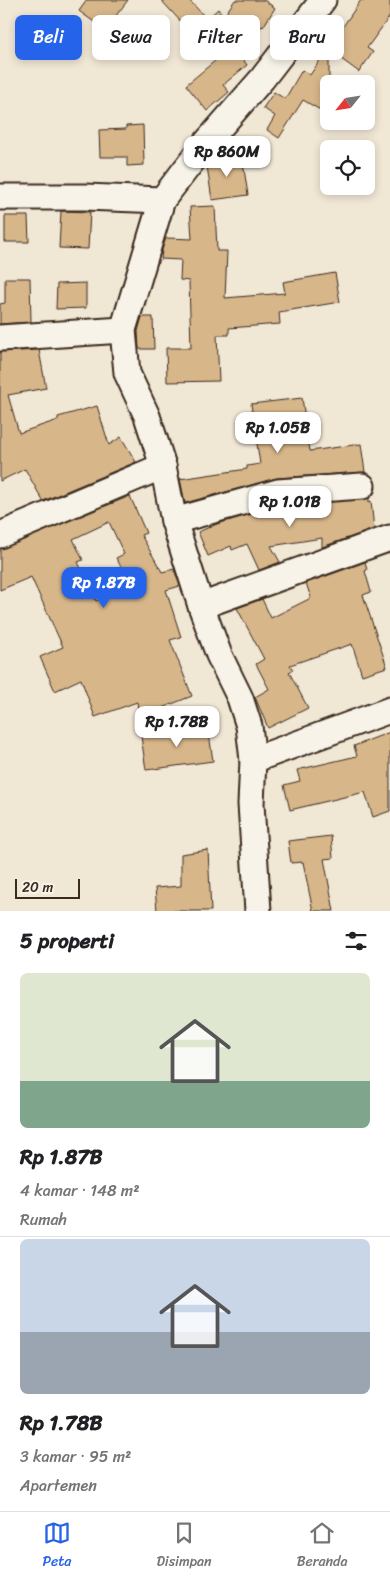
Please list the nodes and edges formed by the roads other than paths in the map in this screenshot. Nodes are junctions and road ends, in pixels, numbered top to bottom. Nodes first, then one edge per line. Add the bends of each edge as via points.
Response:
1 (323, 0) edge
2 (0, 197) edge
3 (162, 200) junction
4 (123, 330) junction
5 (0, 338) edge
6 (163, 466) junction
7 (362, 486) dead end
8 (174, 522) junction
9 (0, 535) edge
10 (390, 538) edge
11 (201, 606) junction
12 (390, 710) edge
13 (253, 760) junction
14 (258, 911) edge

1 - 3 street
2 - 3 street
3 - 4 street
4 - 5 street
4 - 6 street via 126,373 147,416
6 - 8 street
6 - 9 street
7 - 8 street via 278,492
8 - 11 street
10 - 11 street
11 - 13 street via 219,655 240,698 249,726
12 - 13 street
13 - 14 street via 251,804

